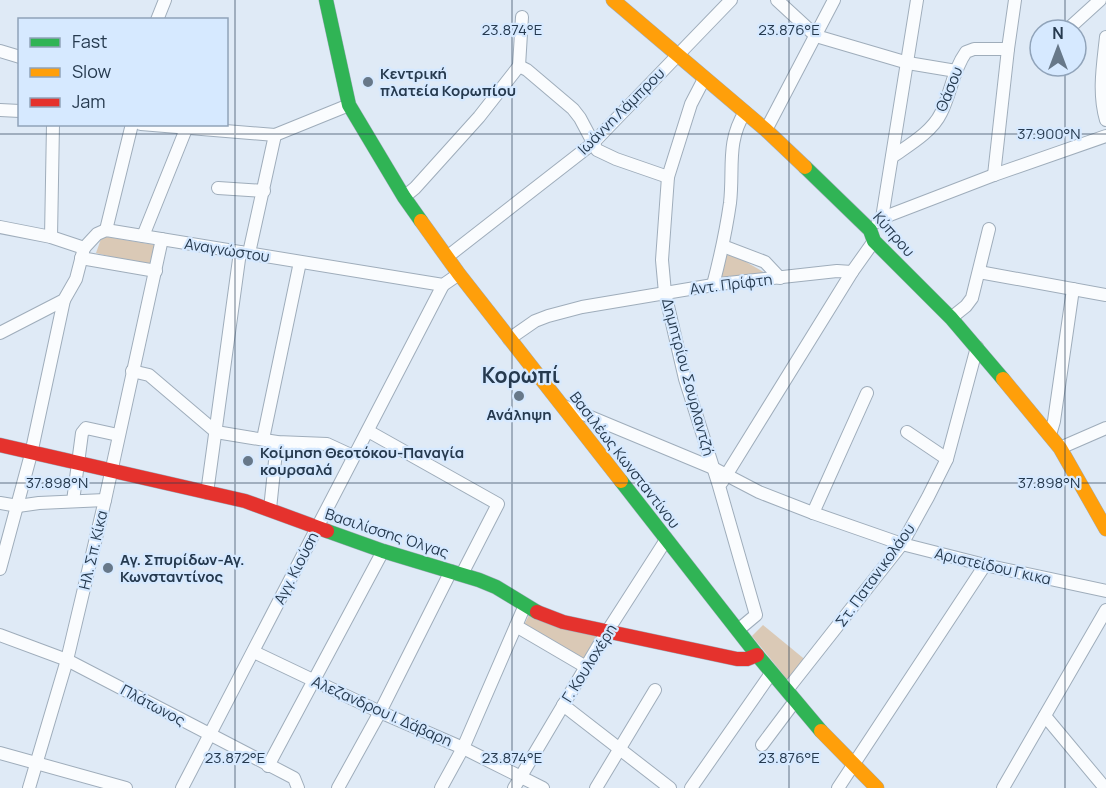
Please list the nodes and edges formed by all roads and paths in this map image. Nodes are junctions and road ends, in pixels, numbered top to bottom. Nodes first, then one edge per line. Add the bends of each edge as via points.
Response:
1 (165, 0) edge
2 (326, 0) edge
3 (731, 0) edge
4 (777, 0) edge
5 (834, 0) edge
6 (917, 0) edge
7 (1015, 0) edge
8 (1101, 0) edge
9 (617, 2) edge
10 (522, 17) dead end
11 (158, 18) edge
12 (1081, 18) edge
13 (816, 36) junction
14 (1106, 37) edge
15 (1008, 49) junction
16 (0, 51) edge
17 (677, 55) junction
18 (18, 56) edge
19 (908, 63) junction
20 (519, 66) junction
21 (956, 71) junction
22 (704, 79) junction
23 (1104, 85) edge
24 (349, 105) junction
25 (0, 110) edge
26 (18, 111) edge
27 (746, 112) junction
28 (1106, 120) edge
29 (53, 126) edge
30 (132, 126) edge
31 (159, 126) edge
32 (186, 129) junction
33 (766, 130) junction
34 (275, 135) junction
35 (1106, 135) edge
36 (592, 144) junction
37 (892, 157) junction
38 (994, 175) junction
39 (668, 177) junction
40 (218, 188) dead end
41 (264, 191) junction
42 (405, 197) junction
43 (882, 218) junction
44 (0, 227) edge
45 (989, 229) dead end
46 (106, 230) junction
47 (872, 235) junction
48 (143, 236) junction
49 (51, 237) junction
50 (162, 239) junction
51 (723, 246) junction
52 (83, 253) junction
53 (245, 253) junction
54 (447, 257) junction
55 (300, 262) junction
56 (156, 271) junction
57 (852, 272) junction
58 (979, 272) junction
59 (459, 274) junction
60 (780, 278) junction
61 (443, 285) junction
62 (713, 285) junction
63 (1073, 289) junction
64 (665, 293) junction
65 (1106, 295) edge
66 (64, 300) junction
67 (951, 318) junction
68 (2, 328) edge
69 (509, 339) junction
70 (977, 347) junction
71 (132, 371) junction
72 (867, 393) dead end
73 (561, 405) junction
74 (1106, 428) edge
75 (368, 431) junction
76 (216, 432) junction
77 (907, 432) dead end
78 (118, 435) junction
79 (1050, 435) junction
80 (263, 439) junction
81 (277, 442) junction
82 (0, 445) edge
83 (1060, 448) junction
84 (31, 454) junction
85 (353, 456) junction
86 (948, 459) junction
87 (78, 463) junction
88 (713, 468) junction
89 (111, 470) junction
90 (723, 481) junction
91 (207, 493) junction
92 (105, 500) junction
93 (73, 501) junction
94 (0, 503) edge
95 (18, 506) junction
96 (270, 509) junction
97 (813, 513) junction
98 (316, 528) junction
99 (1106, 529) edge
100 (666, 538) junction
101 (902, 544) junction
102 (383, 551) junction
103 (985, 566) junction
104 (0, 569) edge
105 (456, 573) junction
106 (1106, 591) edge
107 (525, 606) junction
108 (1106, 610) edge
109 (516, 626) junction
110 (738, 630) junction
111 (609, 631) junction
112 (0, 635) edge
113 (254, 652) junction
114 (757, 655) junction
115 (67, 660) junction
116 (586, 667) junction
117 (772, 672) junction
118 (314, 681) junction
119 (655, 690) dead end
120 (791, 696) junction
121 (563, 705) junction
122 (380, 712) junction
123 (1045, 716) junction
124 (208, 735) junction
125 (762, 745) dead end
126 (463, 748) junction
127 (619, 750) junction
128 (0, 753) edge
129 (36, 764) junction
130 (852, 764) junction
131 (268, 765) junction
132 (521, 776) junction
133 (108, 785) edge
134 (29, 788) edge
135 (126, 788) edge
136 (182, 788) edge
137 (298, 788) edge
138 (338, 788) edge
139 (441, 788) edge
140 (514, 788) edge
141 (543, 788) edge
142 (596, 788) edge
143 (670, 788) edge
144 (690, 788) edge
145 (838, 788) edge
146 (877, 788) edge
147 (1003, 788) edge
148 (1105, 788) edge

1 - 11 street
2 - 24 street, Βασιλέως Κωνσταντίνου
3 - 17 street, Ιωάννη Λάμπρου
4 - 13 street
5 - 13 street
6 - 19 street
7 - 15 street
8 - 12 street
9 - 17 street, Κύπρου
10 - 20 street
13 - 19 street
13 - 33 street
14 - 23 street
15 - 21 street, Θάσου via 969,49
15 - 38 street
16 - 18 street
17 - 22 street, Κύπρου
17 - 36 street, Ιωάννη Λάμπρου
19 - 21 street
19 - 37 street
20 - 36 street via 573,109
20 - 42 street via 479,117
21 - 37 street, Θάσου via 935,122
22 - 27 street, Κύπρου
22 - 39 street, Δημητρίου Σουρλαντζή via 691,104
23 - 28 street via 1102,108
24 - 34 street
24 - 42 street, Βασιλέως Κωνσταντίνου
25 - 26 street
27 - 33 street, Κύπρου
27 - 51 street via 734,135
29 - 49 street
30 - 46 street
31 - 32 street
32 - 34 street
32 - 48 street
33 - 47 street, Κύπρου
34 - 41 street
35 - 38 street
36 - 39 street via 616,159
36 - 54 street, Ιωάννη Λάμπρου
37 - 43 street
38 - 43 street
39 - 64 street, Δημητρίου Σουρλαντζή via 662,260
40 - 41 street
41 - 53 street
42 - 54 street, Βασιλέως Κωνσταντίνου
43 - 47 street
44 - 49 street
45 - 58 street
46 - 48 street, Αναγνώστου
46 - 52 street via 97,234
47 - 57 street
47 - 67 street, Κύπρου
48 - 50 street, Αναγνώστου
49 - 52 street
50 - 53 street, Αναγνώστου
50 - 56 street, Ηλ. Σπ. Κίκα
51 - 60 street via 765,262
51 - 62 street
52 - 56 street
52 - 66 street via 76,279
53 - 55 street, Αναγνώστου
53 - 76 street
54 - 59 street, Βασιλέως Κωνσταντίνου
55 - 61 street, Αναγνώστου
55 - 80 street
56 - 71 street, Ηλ. Σπ. Κίκα
57 - 60 street, Αντ. Πρίφτη
57 - 90 street
58 - 63 street
58 - 67 street via 972,298
59 - 61 street
59 - 69 street, Βασιλέως Κωνσταντίνου
60 - 62 street, Αντ. Πρίφτη
61 - 75 street, Αγγ. Κιούση
62 - 64 street, Αντ. Πρίφτη
63 - 65 street
63 - 79 street
64 - 69 street, Αντ. Πρίφτη via 548,316
64 - 88 street, Δημητρίου Σουρλαντζή via 685,379
66 - 68 street
66 - 84 street
67 - 70 street, Κύπρου
69 - 73 street, Βασιλέως Κωνσταντίνου
70 - 79 street, Κύπρου
70 - 86 street, Στ. Πατανικολάου
71 - 76 street via 149,375
71 - 78 street, Ηλ. Σπ. Κίκα
72 - 97 street
73 - 88 street, Αριστείδου Γκικα
73 - 100 street, Βασιλέως Κωνσταντίνου
74 - 83 street
75 - 85 street, Αγγ. Κιούση
75 - 105 street via 498,504
76 - 80 street
76 - 91 street
77 - 86 street
78 - 87 street via 86,428 82,432
78 - 89 street, Ηλ. Σπ. Κίκα
79 - 83 street, Κύπρου
80 - 81 street
81 - 85 street via 327,444
81 - 96 street
82 - 84 street, Βασιλίσσης Όλγας
83 - 99 street, Κύπρου
84 - 87 street, Βασιλίσσης Όλγας
84 - 95 street
85 - 98 street, Αγγ. Κιούση
86 - 101 street, Στ. Πατανικολάου
87 - 89 street, Βασιλίσσης Όλγας
87 - 93 street
88 - 90 street, Αριστείδου Γκικα
89 - 91 street, Βασιλίσσης Όλγας
89 - 92 street, Ηλ. Σπ. Κίκα
90 - 97 street, Αριστείδου Γκικα
90 - 110 street via 756,615
91 - 96 street, Βασιλίσσης Όλγας
92 - 93 street
92 - 115 street, Ηλ. Σπ. Κίκα
93 - 95 street
94 - 95 street
95 - 104 street
96 - 98 street, Βασιλίσσης Όλγας
97 - 101 street, Αριστείδου Γκικα
98 - 102 street, Βασιλίσσης Όλγας
98 - 113 street, Αγγ. Κιούση
100 - 110 street, Βασιλέως Κωνσταντίνου
100 - 111 street, Γ. Κουλοχέρη
101 - 103 street, Αριστείδου Γκικα
101 - 120 street, Στ. Πατανικολάου
102 - 105 street, Βασιλίσσης Όλγας
102 - 118 street
103 - 106 street, Αριστείδου Γκικα
103 - 130 street
105 - 107 street, Βασιλίσσης Όλγας via 496,587
105 - 122 street
107 - 109 street
107 - 111 street, Βασιλίσσης Όλγας via 563,622
108 - 123 street
109 - 116 street
109 - 126 street
110 - 114 street, Βασιλέως Κωνσταντίνου
111 - 114 street, Βασιλίσσης Όλγας via 737,659
111 - 116 street, Γ. Κουλοχέρη
112 - 115 street, Πλάτωνος
113 - 118 street, Αλεζανδρου Ι. Δάβαρη
113 - 124 street, Αγγ. Κιούση
114 - 117 street, Βασιλέως Κωνσταντίνου
115 - 124 street, Πλάτωνος
115 - 129 street, Ηλ. Σπ. Κίκα
116 - 121 street, Γ. Κουλοχέρη
117 - 120 street, Βασιλέως Κωνσταντίνου
117 - 144 street
118 - 122 street, Αλεζανδρου Ι. Δάβαρη
118 - 131 street
119 - 127 street
120 - 125 street, Στ. Πατανικολάου
120 - 130 street, Βασιλέως Κωνσταντίνου
121 - 127 street
121 - 132 street, Γ. Κουλοχέρη
122 - 126 street, Αλεζανδρου Ι. Δάβαρη
122 - 138 street
123 - 147 street
123 - 148 street
124 - 131 street, Πλάτωνος
124 - 136 street, Αγγ. Κιούση
126 - 132 street, Αλεζανδρου Ι. Δάβαρη
126 - 139 street
127 - 142 street
127 - 143 street
128 - 129 street
129 - 133 street
129 - 134 street, Ηλ. Σπ. Κίκα
130 - 145 street
130 - 146 street, Βασιλέως Κωνσταντίνου
131 - 137 street, Πλάτωνος via 294,778
132 - 140 street, Γ. Κουλοχέρη
132 - 141 street, Αλεζανδρου Ι. Δάβαρη
133 - 135 street

